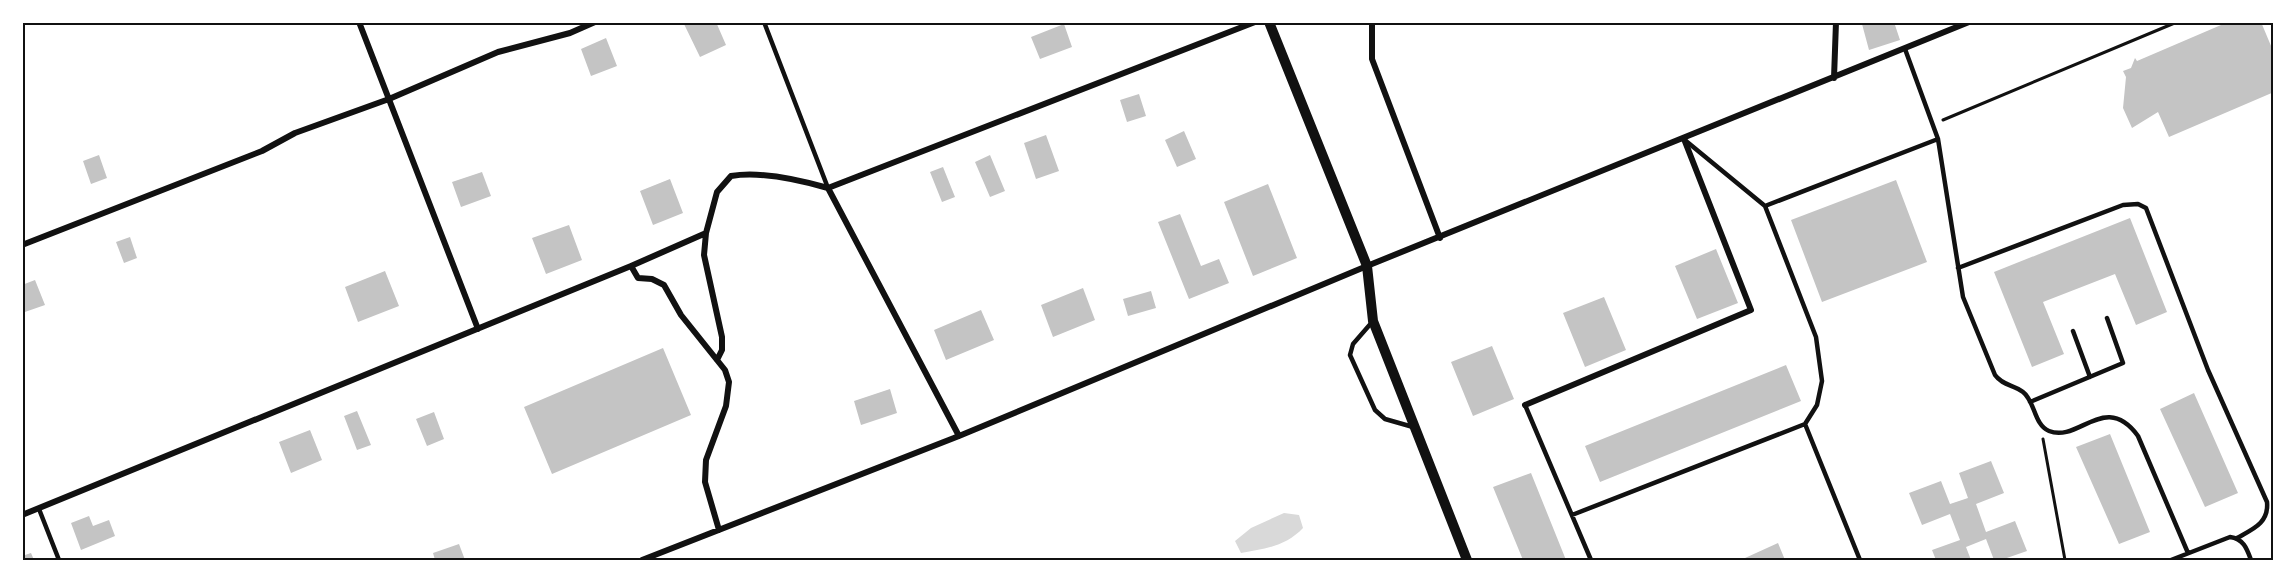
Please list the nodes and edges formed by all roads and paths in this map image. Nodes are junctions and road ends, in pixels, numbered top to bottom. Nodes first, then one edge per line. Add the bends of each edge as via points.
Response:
1 (359, 22) edge
2 (595, 22) edge
3 (764, 22) edge
4 (1255, 22) edge
5 (1269, 22) edge
6 (1372, 22) edge
7 (1836, 22) edge
8 (1969, 22) edge
9 (2177, 22) edge
10 (1905, 49) junction
11 (1833, 78) junction
12 (389, 99) junction
13 (1933, 124) junction
14 (1684, 139) junction
15 (1938, 139) junction
16 (828, 188) junction
17 (1765, 206) junction
18 (706, 233) junction
19 (1440, 238) junction
20 (22, 245) edge
21 (631, 266) junction
22 (1367, 266) junction
23 (1958, 268) junction
24 (2107, 318) dead end
25 (1373, 321) junction
26 (478, 329) junction
27 (2073, 332) dead end
28 (717, 360) junction
29 (2090, 377) junction
30 (2030, 402) junction
31 (1526, 405) joint
32 (2040, 423) junction
33 (1805, 424) junction
34 (1414, 427) junction
35 (959, 436) junction
36 (39, 509) junction
37 (22, 515) edge
38 (1572, 515) junction
39 (719, 530) junction
40 (2237, 538) junction
41 (2188, 553) junction
42 (59, 561) edge
43 (642, 561) edge
44 (1467, 561) edge
45 (1591, 561) edge
46 (1860, 561) edge
47 (2065, 561) edge
48 (2171, 561) edge
49 (2251, 561) edge

1 - 12 street
2 - 12 street via 570,33 498,52
3 - 16 lane
4 - 16 street
5 - 22 street
6 - 19 street via 1372,58
7 - 11 street
8 - 10 street
9 - 13 path
10 - 11 street
10 - 13 lane
11 - 14 street
12 - 20 street via 295,133 262,151
12 - 26 street
13 - 15 lane
14 - 17 lane
14 - 19 street
14 - 31 street via 1751,310
15 - 17 lane
15 - 23 lane
16 - 18 street via 743,174 731,176 717,192
16 - 35 street
17 - 33 lane via 1816,337 1822,381 1817,405
18 - 21 street
18 - 28 street via 704,255 722,337
19 - 22 street
21 - 26 street
21 - 28 street via 638,278 664,285 681,315
22 - 25 street
22 - 35 street
23 - 30 lane via 1963,297 1995,375 2023,392
23 - 40 lane via 2123,206 2138,204 2146,208 2208,370 2267,502 2268,510 2261,524
24 - 29 lane via 2123,363
25 - 34 street
25 - 34 lane via 1353,344 1350,355 1375,410 1385,419
26 - 36 street
27 - 29 lane
28 - 39 street via 729,382 726,406 706,460 705,482
29 - 30 lane
30 - 32 lane
31 - 38 lane
32 - 41 lane via 2050,431 2062,432 2101,417 2123,421 2131,427
32 - 47 path
33 - 38 lane
33 - 46 lane
34 - 44 street
35 - 39 street
36 - 37 street
36 - 42 lane
38 - 45 lane
39 - 43 street
40 - 41 lane via 2223,538
40 - 49 lane
41 - 48 lane

